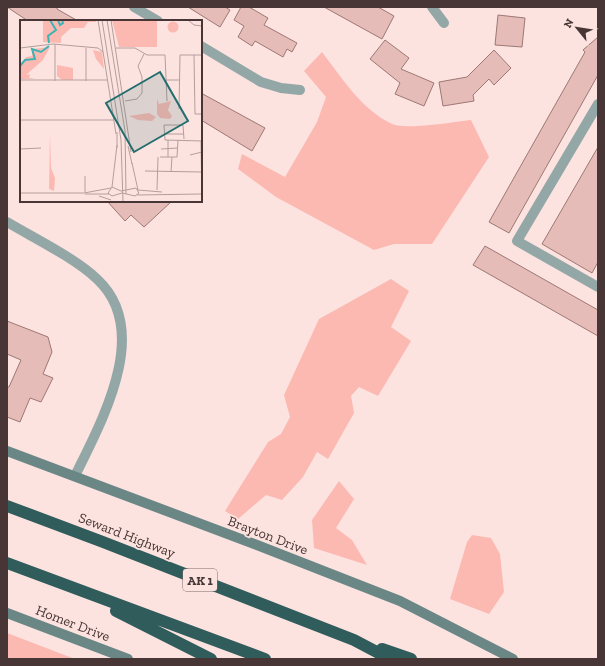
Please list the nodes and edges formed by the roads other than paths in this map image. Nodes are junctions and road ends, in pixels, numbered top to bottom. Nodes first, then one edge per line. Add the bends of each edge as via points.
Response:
1 (134, 7) edge
2 (432, 7) edge
3 (156, 20) edge
4 (444, 23) dead end
5 (202, 47) edge
6 (300, 90) dead end
7 (598, 104) edge
8 (7, 222) edge
9 (598, 286) edge
10 (7, 451) edge
11 (75, 476) junction
12 (7, 506) edge
13 (7, 563) edge
14 (63, 584) junction
15 (7, 613) edge
16 (354, 640) junction
17 (128, 659) edge
18 (211, 659) edge
19 (264, 659) edge
20 (390, 659) edge
21 (411, 659) edge
22 (513, 659) edge

1 - 3 street
2 - 4 street
5 - 6 street via 261,82
7 - 9 street via 517,241
8 - 11 street via 98,279 111,297 118,314 123,336 122,355 99,425
10 - 11 main road, Brayton Drive
11 - 22 main road, Brayton Drive via 400,601
12 - 16 highway, Seward Highway / AK 1
13 - 14 highway
14 - 18 highway
14 - 19 highway
15 - 17 main road, Homer Drive
16 - 20 highway, Seward Highway / AK 1
16 - 21 highway

